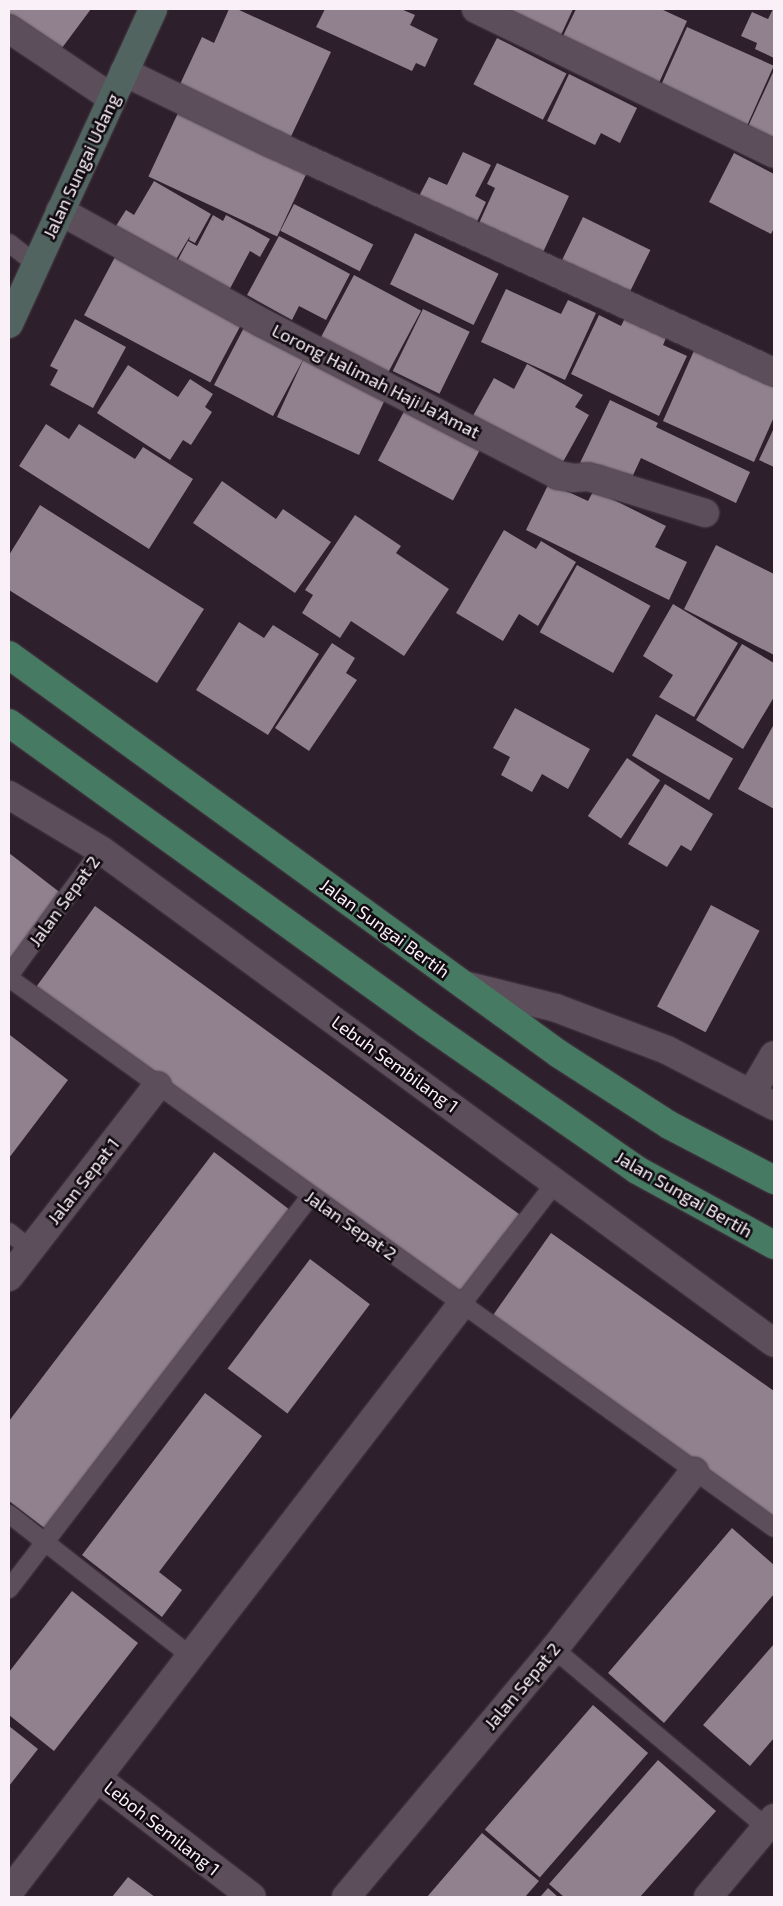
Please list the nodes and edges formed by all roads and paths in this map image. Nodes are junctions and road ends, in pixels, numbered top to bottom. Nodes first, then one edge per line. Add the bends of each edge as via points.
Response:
1 (153, 9) edge
2 (476, 9) edge
3 (9, 29) edge
4 (124, 72) junction
5 (112, 98) junction
6 (774, 154) edge
7 (60, 211) junction
8 (9, 243) edge
9 (36, 264) junction
10 (9, 324) edge
11 (774, 372) edge
12 (705, 514) dead end
13 (13, 657) edge
14 (9, 723) edge
15 (9, 795) edge
16 (101, 850) junction
17 (9, 977) edge
18 (464, 985) junction
19 (774, 1055) edge
20 (157, 1086) junction
21 (763, 1100) edge
22 (774, 1180) edge
23 (556, 1182) junction
24 (311, 1196) junction
25 (9, 1232) edge
26 (774, 1246) edge
27 (30, 1249) junction
28 (9, 1277) edge
29 (462, 1304) junction
30 (774, 1342) edge
31 (694, 1472) junction
32 (9, 1514) edge
33 (774, 1528) edge
34 (45, 1542) junction
35 (9, 1589) edge
36 (554, 1649) junction
37 (191, 1656) junction
38 (97, 1778) junction
39 (772, 1825) edge
40 (13, 1878) edge
41 (252, 1897) edge
42 (346, 1897) edge
43 (708, 1897) edge

1 - 4 street, Jalan Sungai Udang
2 - 6 street
3 - 5 street
4 - 5 street, Jalan Sungai Udang
4 - 11 street via 271,143
5 - 7 street, Jalan Sungai Udang
7 - 9 street, Jalan Sungai Udang
7 - 12 street, Lorong Halimah Haji Ja'Amat via 263,323 558,475 588,477
8 - 9 lane
9 - 10 street, Jalan Sungai Udang
13 - 18 main road, Jalan Sungai Bertih
14 - 26 main road, Jalan Sungai Bertih via 427,1024 637,1170
15 - 16 street, Lebuh Sembilang 1
16 - 17 lane, Jalan Sepat 2
16 - 23 street, Lebuh Sembilang 1
17 - 20 lane, Jalan Sepat 2
18 - 21 street via 556,1008 667,1050
18 - 22 main road, Jalan Sungai Bertih via 559,1054 669,1125
19 - 21 street
20 - 24 lane, Jalan Sepat 2
20 - 27 street, Jalan Sepat 1
23 - 29 lane
23 - 30 street, Lebuh Sembilang 1
24 - 29 lane, Jalan Sepat 2
24 - 34 lane
25 - 27 lane
27 - 28 street, Jalan Sepat 1
29 - 31 lane, Jalan Sepat 2
29 - 37 street
31 - 33 lane, Jalan Sepat 2
31 - 36 street, Jalan Sepat 2
32 - 34 lane
34 - 35 lane
34 - 37 lane
36 - 39 lane
36 - 42 street, Jalan Sepat 2
37 - 38 street
38 - 40 street
38 - 41 street, Leboh Semilang 1
39 - 43 street

